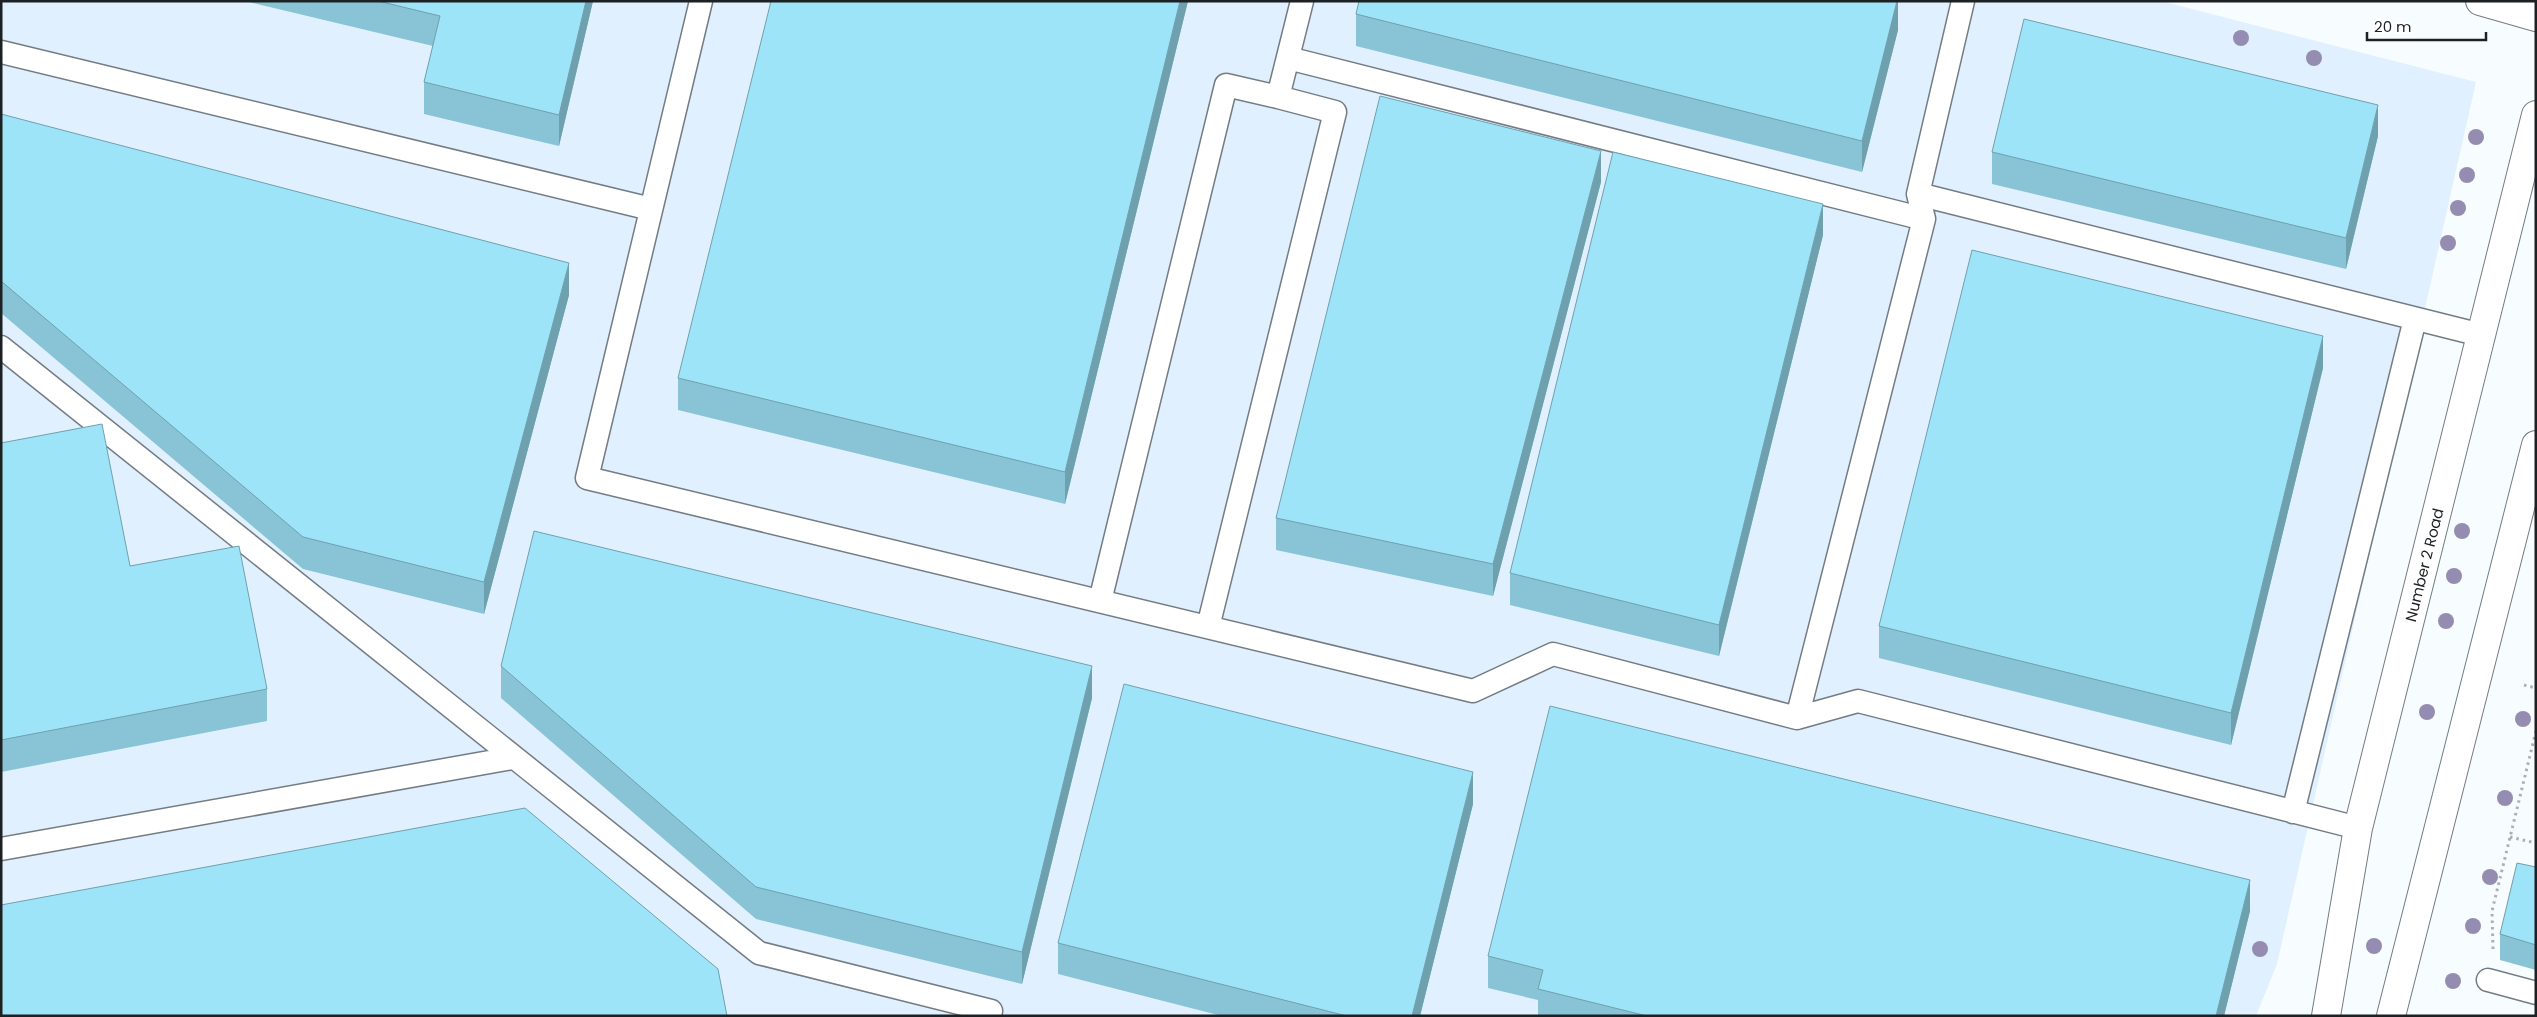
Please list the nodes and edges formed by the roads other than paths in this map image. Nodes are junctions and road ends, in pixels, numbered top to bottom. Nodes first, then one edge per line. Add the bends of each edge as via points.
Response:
1 (701, 1) edge
2 (1302, 1) edge
3 (1963, 1) edge
4 (2480, 1) edge
5 (2536, 17) edge
6 (1, 52) edge
7 (1288, 58) junction
8 (1278, 97) junction
9 (2536, 115) edge
10 (1918, 194) junction
11 (651, 209) junction
12 (1924, 219) junction
13 (2415, 319) junction
14 (2480, 335) junction
15 (1, 347) edge
16 (2536, 445) edge
17 (1100, 602) junction
18 (1208, 627) junction
19 (1797, 718) junction
20 (512, 758) junction
21 (2293, 812) junction
22 (2358, 828) junction
23 (1, 849) edge
24 (2488, 980) road end
25 (2536, 993) edge
26 (991, 1011) dead end
27 (2326, 1015) edge
28 (2391, 1016) edge

1 - 11 lane
2 - 7 lane
3 - 10 lane
4 - 5 main road
6 - 11 lane
7 - 8 lane
7 - 12 lane
8 - 17 lane via 1226,85
8 - 18 lane via 1335,112
9 - 14 main road, Number 2 Road
10 - 12 lane
10 - 13 lane
11 - 17 lane via 587,478
12 - 19 lane
13 - 14 lane
13 - 21 lane
14 - 22 main road, Number 2 Road
15 - 20 lane
16 - 28 main road
17 - 18 lane
18 - 19 lane via 1473,691 1553,654
19 - 21 lane via 1858,701
20 - 23 lane
20 - 26 lane via 758,954
21 - 22 lane
22 - 27 main road, Number 2 Road
24 - 25 lane

